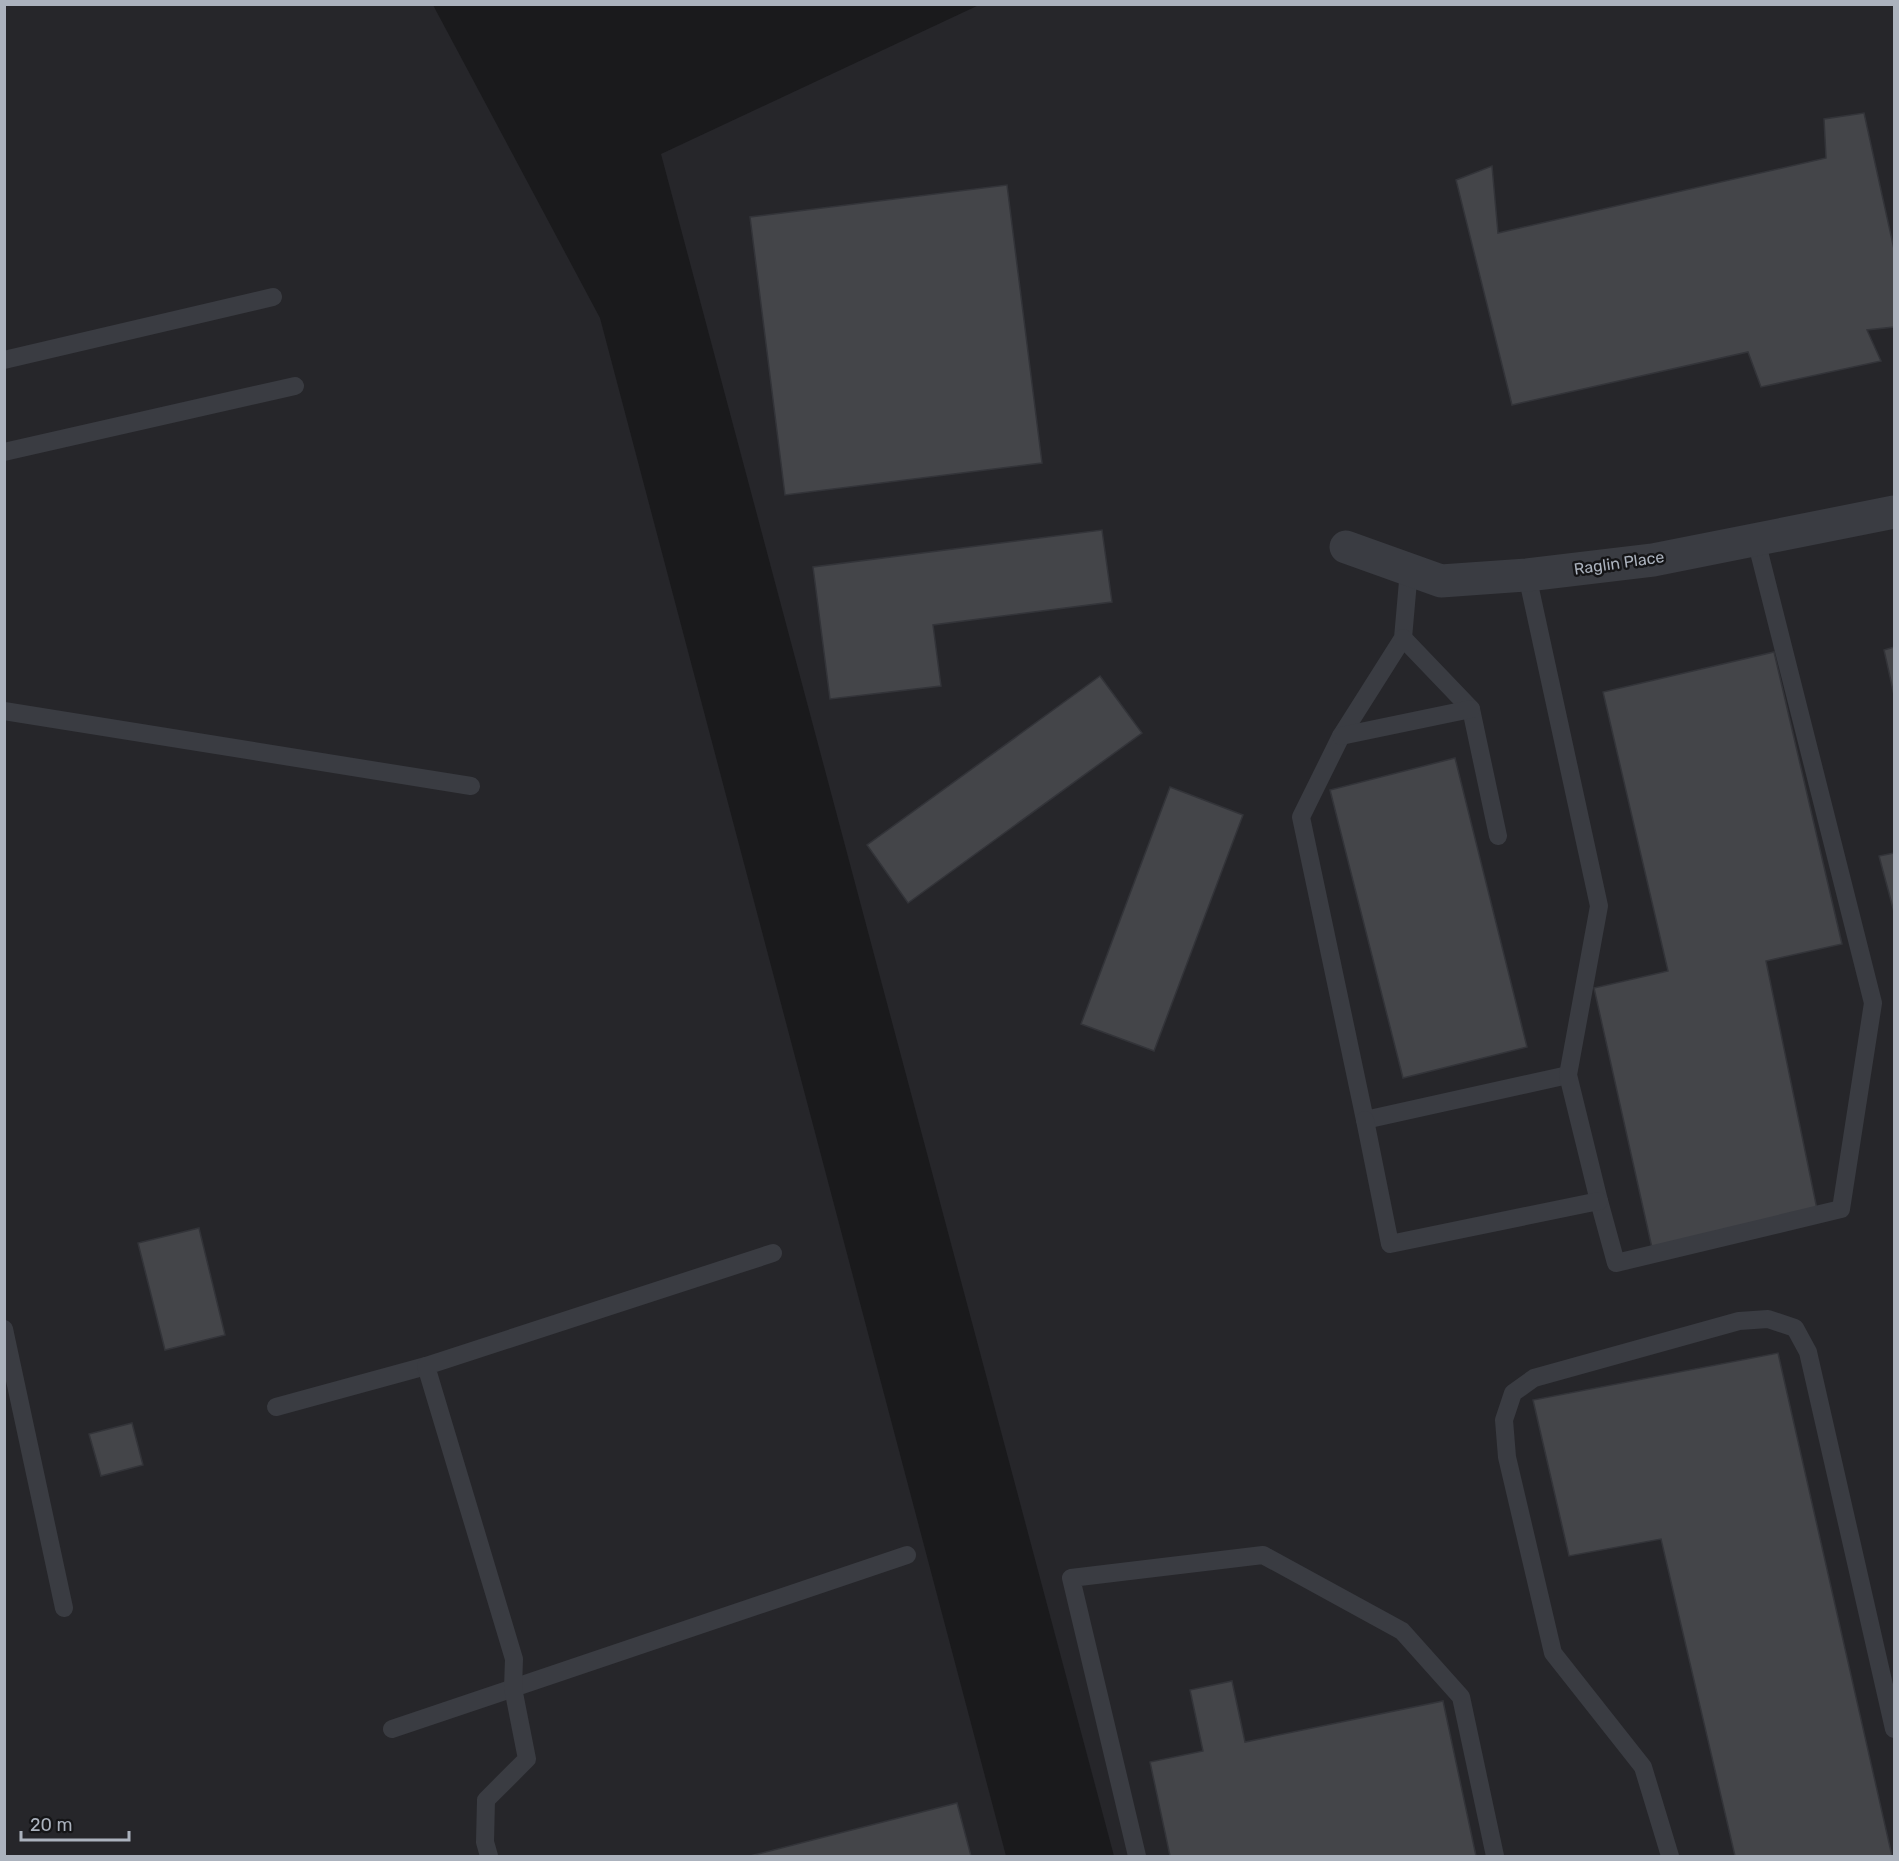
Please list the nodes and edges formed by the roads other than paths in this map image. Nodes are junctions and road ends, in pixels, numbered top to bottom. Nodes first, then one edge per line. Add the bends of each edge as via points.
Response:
1 (273, 297) dead end
2 (4, 360) edge
3 (295, 386) dead end
4 (4, 452) edge
5 (1894, 512) edge
6 (1756, 540) junction
7 (1346, 548) dead end
8 (1409, 570) junction
9 (1527, 575) junction
10 (1402, 638) junction
11 (1471, 709) junction
12 (4, 711) edge
13 (1341, 736) junction
14 (471, 786) dead end
15 (1498, 836) dead end
16 (1568, 1075) junction
17 (1365, 1120) junction
18 (1599, 1201) junction
19 (773, 1253) dead end
20 (4, 1329) edge
21 (426, 1366) junction
22 (276, 1407) dead end
23 (907, 1556) dead end
24 (64, 1608) dead end
25 (513, 1688) junction
26 (392, 1729) dead end
27 (1894, 1729) edge
28 (483, 1852) edge
29 (1137, 1857) edge
30 (1495, 1857) edge
31 (1670, 1857) edge

1 - 2 lane
3 - 4 lane
5 - 6 street, Raglin Place
6 - 9 street, Raglin Place via 1653,560
6 - 18 lane via 1873,1003 1841,1209 1616,1263
7 - 8 street, Raglin Place
8 - 9 street, Raglin Place via 1441,581
8 - 10 lane
9 - 16 lane via 1599,906
10 - 11 lane
10 - 13 lane
11 - 13 lane
11 - 15 lane
12 - 14 lane
13 - 17 lane via 1301,817
16 - 17 lane
16 - 18 lane
17 - 18 lane via 1390,1244
19 - 21 lane
20 - 24 lane
21 - 22 lane
21 - 25 lane via 514,1659
23 - 25 lane
25 - 26 lane
25 - 28 lane via 527,1759 486,1800
27 - 31 lane via 1808,1352 1795,1328 1768,1319 1739,1321 1533,1378 1513,1393 1504,1420 1507,1457 1553,1653 1642,1767
29 - 30 lane via 1071,1578 1263,1556 1402,1631 1461,1697

